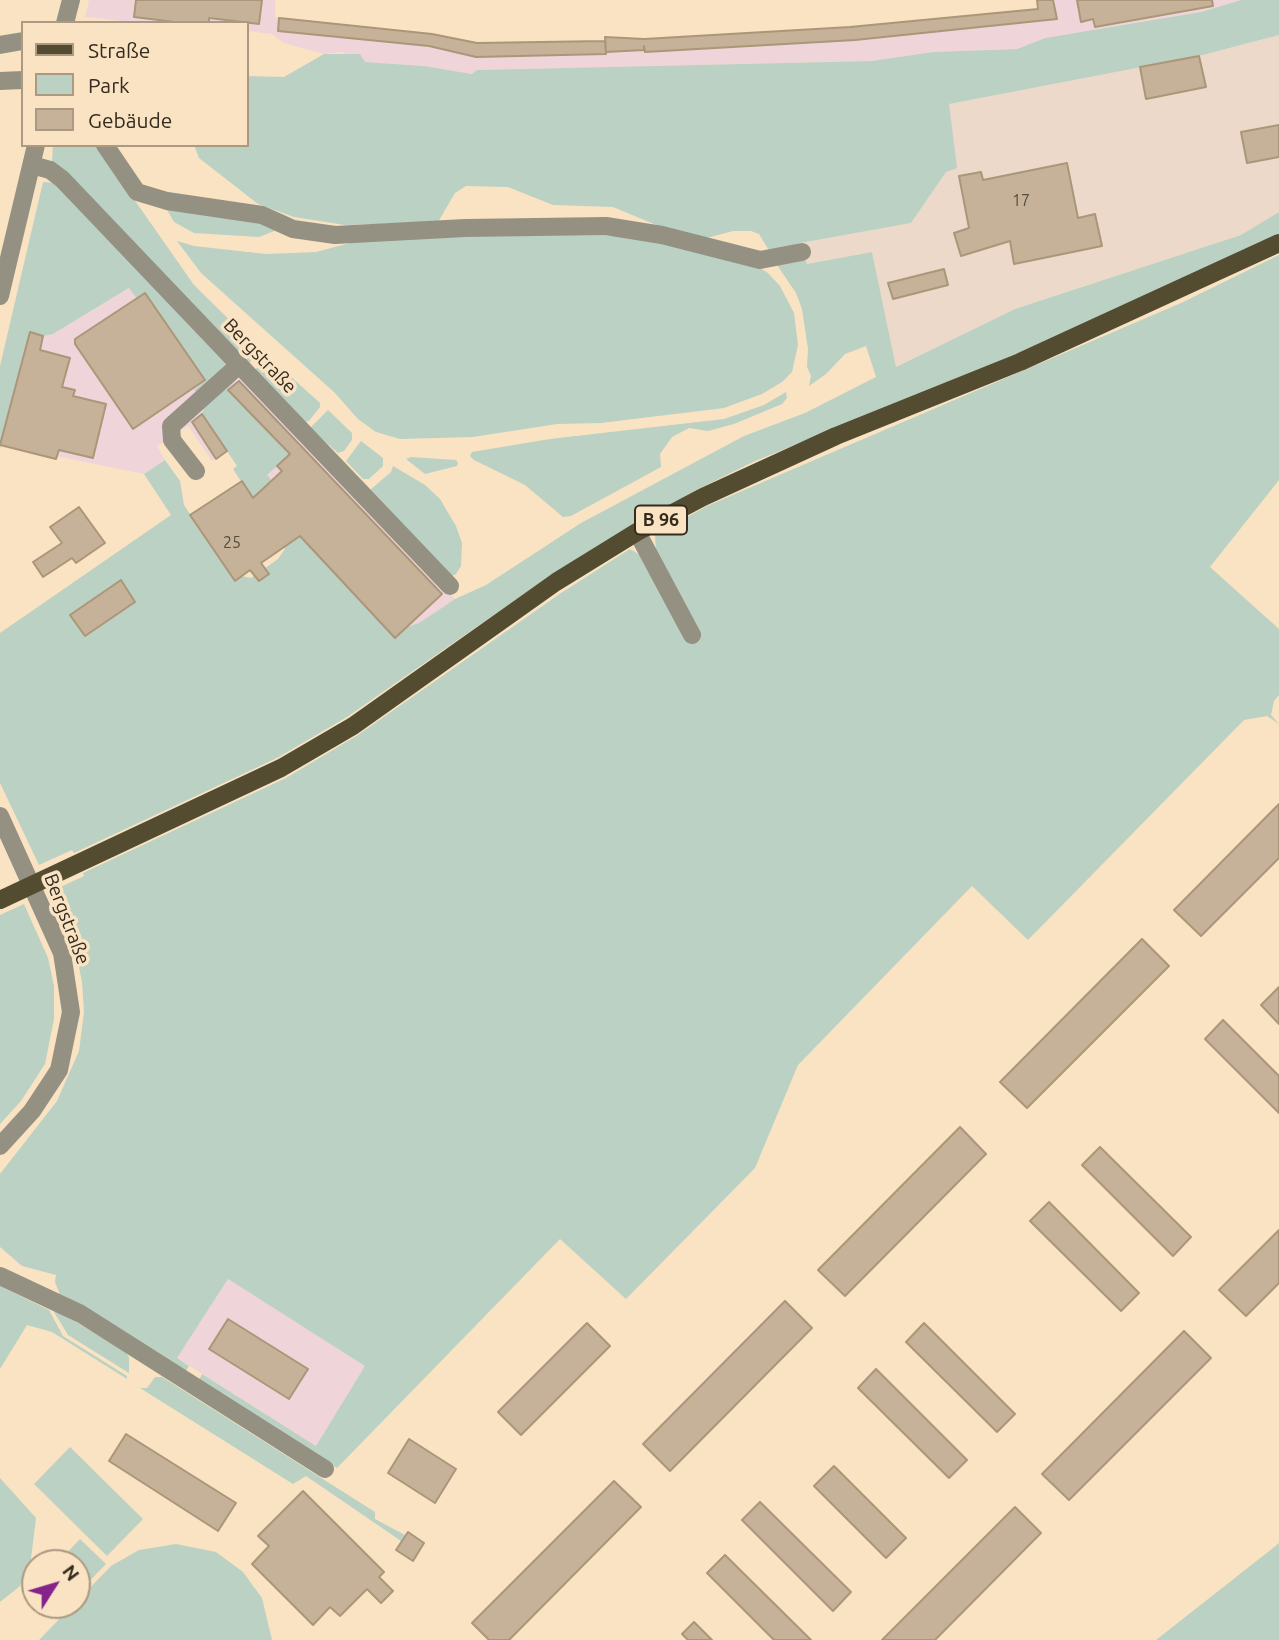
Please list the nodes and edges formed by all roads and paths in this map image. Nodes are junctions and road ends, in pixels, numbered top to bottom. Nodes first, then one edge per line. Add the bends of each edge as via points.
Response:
1 (71, 0) edge
2 (66, 21) edge
3 (21, 41) edge
4 (0, 45) edge
5 (21, 80) edge
6 (0, 81) edge
7 (36, 147) edge
8 (106, 147) edge
9 (32, 165) junction
10 (1279, 243) edge
11 (802, 252) dead end
12 (0, 296) edge
13 (239, 365) junction
14 (196, 471) dead end
15 (637, 532) junction
16 (450, 586) dead end
17 (692, 635) dead end
18 (0, 816) edge
19 (0, 900) edge
20 (0, 1146) edge
21 (0, 1276) edge
22 (326, 1469) dead end

1 - 2 street
3 - 4 street
5 - 6 street
7 - 9 street
8 - 11 street via 137,192 261,215 293,229 335,235 606,226 760,260
9 - 12 street
9 - 13 street, Bergstraße via 62,179
10 - 15 main road, B 96 via 1020,362 757,471
13 - 14 street via 172,426 172,440
13 - 16 street, Bergstraße
15 - 17 street
15 - 19 main road, B 96 via 556,582 353,726 281,768
18 - 20 street, Bergstraße via 62,953 71,1012 59,1070 32,1111
21 - 22 street via 81,1314

